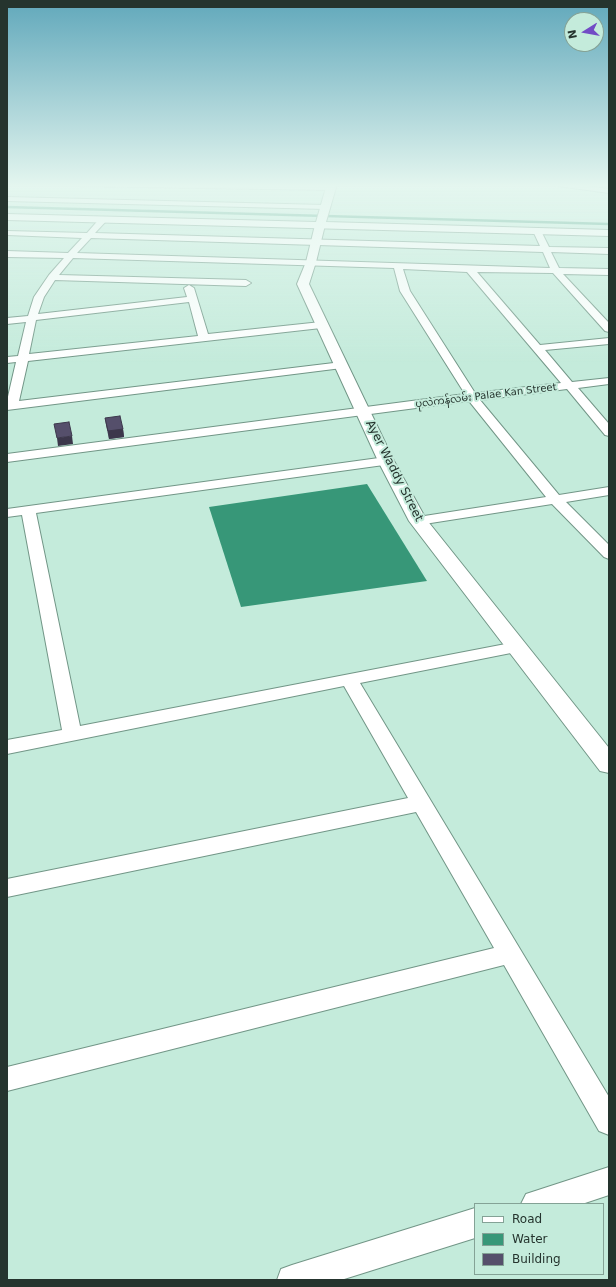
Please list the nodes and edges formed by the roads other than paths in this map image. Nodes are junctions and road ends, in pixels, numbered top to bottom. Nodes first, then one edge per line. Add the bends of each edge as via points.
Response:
1 (81, 244) edge
2 (315, 244) edge
3 (392, 244) edge
4 (504, 244) edge
5 (544, 244) edge
6 (500, 247) junction
7 (234, 249) dead end
8 (546, 249) junction
9 (609, 251) edge
10 (7, 254) edge
11 (70, 256) junction
12 (226, 260) junction
13 (311, 262) junction
14 (398, 266) junction
15 (470, 269) junction
16 (556, 271) junction
17 (609, 272) edge
18 (52, 277) junction
19 (187, 281) junction
20 (246, 283) dead end
21 (193, 299) junction
22 (32, 318) junction
23 (7, 321) edge
24 (321, 325) junction
25 (609, 329) edge
26 (204, 337) junction
27 (609, 341) edge
28 (538, 348) junction
29 (22, 358) junction
30 (7, 360) edge
31 (342, 366) junction
32 (609, 381) edge
33 (570, 386) junction
34 (472, 397) junction
35 (10, 406) edge
36 (364, 412) junction
37 (608, 430) edge
38 (7, 458) edge
39 (386, 461) junction
40 (609, 491) edge
41 (555, 499) junction
42 (28, 510) junction
43 (7, 513) edge
44 (418, 521) junction
45 (609, 554) edge
46 (516, 647) junction
47 (349, 680) junction
48 (72, 734) junction
49 (7, 747) edge
50 (609, 765) edge
51 (422, 803) junction
52 (7, 888) edge
53 (510, 954) junction
54 (7, 1079) edge
55 (609, 1122) edge
56 (609, 1181) edge
57 (539, 1203) edge
58 (474, 1223) edge
59 (292, 1280) edge

1 - 11 street
2 - 13 street, Ayer Waddy Street
3 - 6 street
4 - 6 street
5 - 8 street
6 - 8 street
7 - 12 street
8 - 9 street
8 - 16 street
10 - 11 street
11 - 12 street
11 - 18 street
12 - 13 street
13 - 14 street
13 - 24 street, Ayer Waddy Street via 303,284
14 - 15 street
14 - 34 street via 405,291
15 - 16 street
15 - 28 street
16 - 17 street
16 - 25 street
18 - 19 street
18 - 22 street via 39,297
19 - 20 street
19 - 21 street
21 - 22 street
21 - 26 street
22 - 23 street
22 - 29 street
24 - 26 street
24 - 31 street, Ayer Waddy Street
26 - 29 street
27 - 28 street
28 - 33 street
29 - 30 street
29 - 35 street
31 - 35 street
31 - 36 street, Ayer Waddy Street
32 - 33 street, ပုလဲကန်လမ်း Palae Kan Street
33 - 34 street, ပုလဲကန်လမ်း Palae Kan Street
33 - 37 street
34 - 36 street, ပုလဲကန်လမ်း Palae Kan Street
34 - 41 street
36 - 38 street, ပုလဲကန်လမ်း Palae Kan Street
36 - 39 street, Ayer Waddy Street
39 - 42 street
39 - 44 street, Ayer Waddy Street
40 - 41 street
41 - 44 street
41 - 45 street
42 - 43 street
42 - 48 street
44 - 46 street, Ayer Waddy Street
46 - 47 street
46 - 50 street, Ayer Waddy Street
47 - 48 street
47 - 51 street
48 - 49 street
51 - 52 street
51 - 53 street
53 - 54 street
53 - 55 street
56 - 57 street
58 - 59 street

